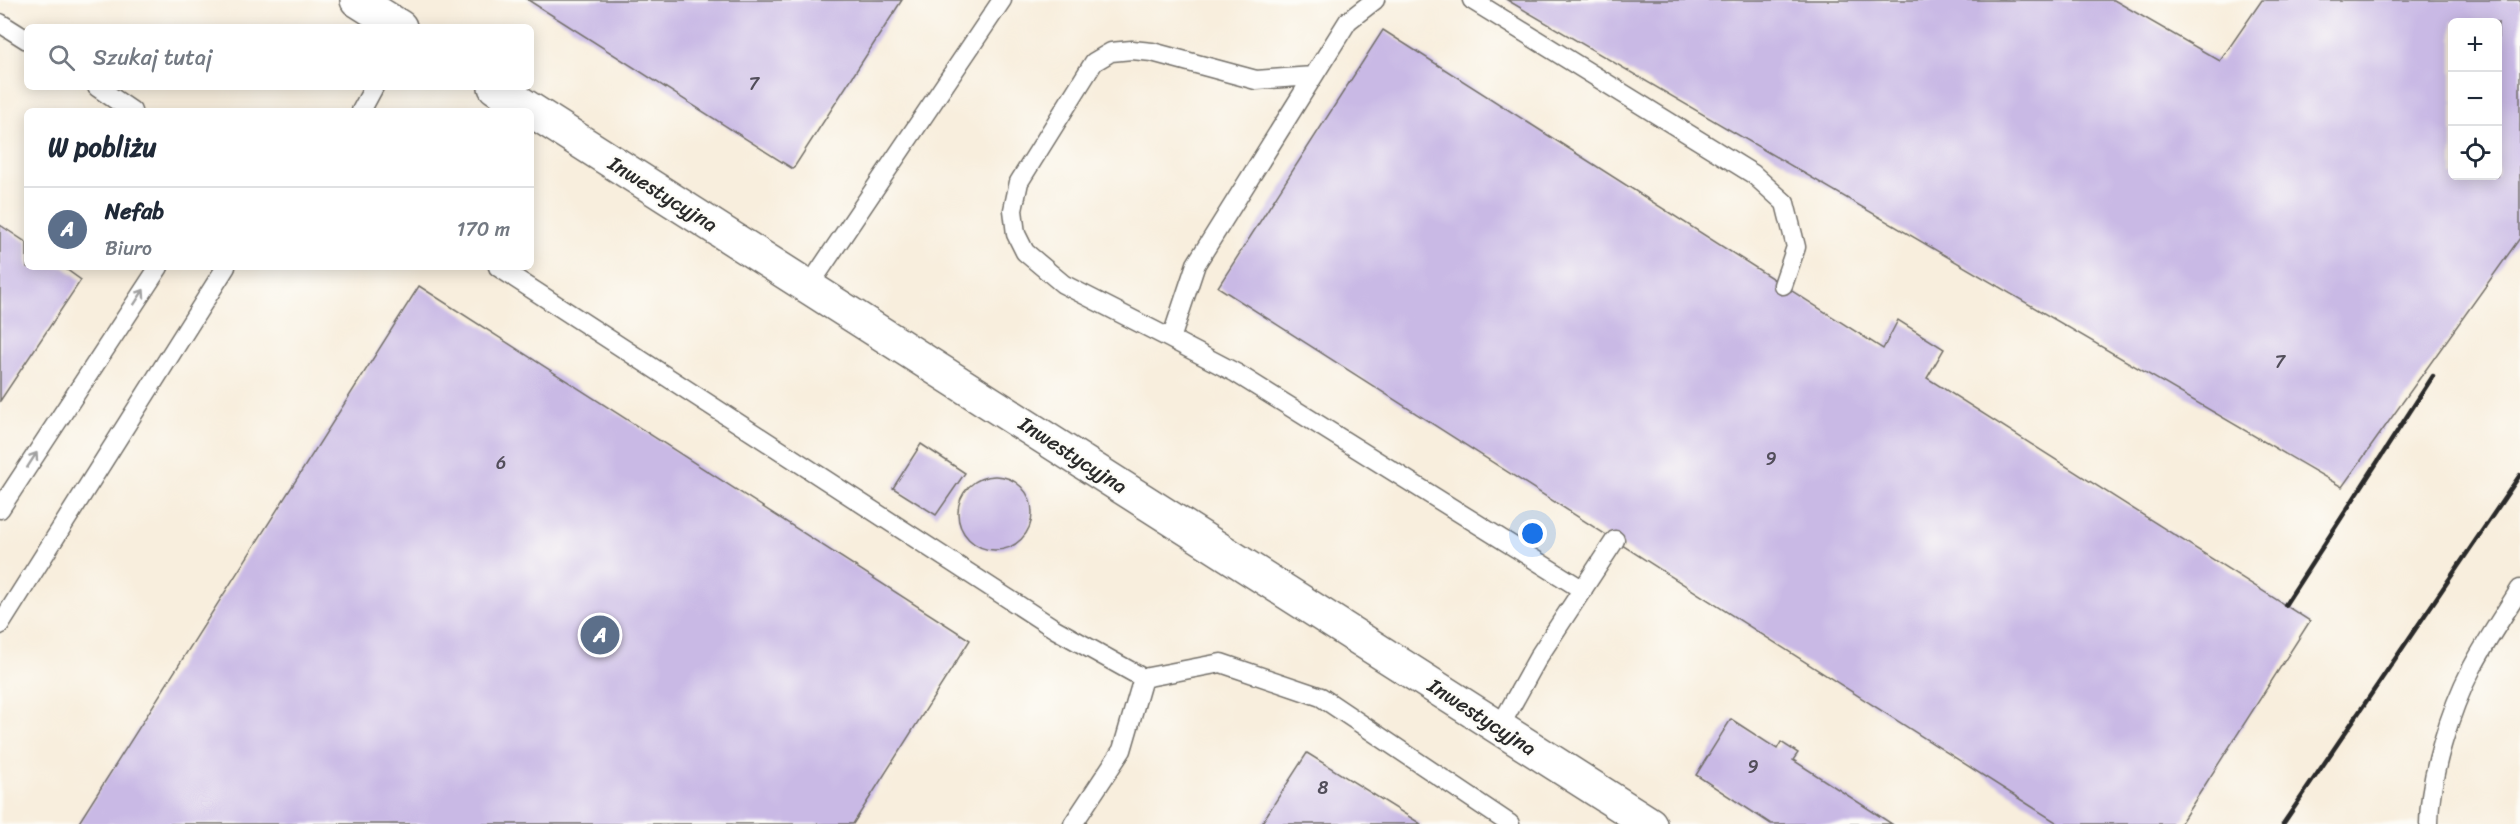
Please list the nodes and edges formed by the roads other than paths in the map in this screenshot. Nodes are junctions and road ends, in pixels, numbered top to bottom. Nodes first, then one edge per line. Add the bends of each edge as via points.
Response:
1 (357, 0) edge
2 (1002, 0) edge
3 (1375, 0) edge
4 (1472, 0) edge
5 (0, 23) edge
6 (395, 24) edge
7 (24, 38) edge
8 (1313, 75) junction
9 (101, 90) edge
10 (372, 90) edge
11 (500, 90) edge
12 (128, 108) edge
13 (363, 108) edge
14 (528, 108) edge
15 (534, 112) edge
16 (157, 270) edge
17 (224, 270) edge
18 (503, 270) edge
19 (1783, 285) dead end
20 (809, 286) junction
21 (1171, 339) junction
22 (0, 509) edge
23 (1615, 540) dead end
24 (2520, 589) edge
25 (1583, 590) junction
26 (0, 625) edge
27 (1143, 678) junction
28 (1499, 728) junction
29 (1073, 824) edge
30 (1510, 824) edge
31 (1650, 824) edge
32 (2429, 824) edge

1 - 6 street
2 - 20 lane
3 - 8 lane via 1348,21
4 - 19 lane via 1753,174 1785,203 1796,247
5 - 7 lane
8 - 21 lane via 1196,264
8 - 21 lane via 1256,80 1152,52 1111,52 1094,62 1019,182 1013,210 1016,234 1025,252 1063,284
9 - 12 lane
10 - 13 lane
11 - 14 street, Inwestycyjna
15 - 20 street, Inwestycyjna
22 -> 16 lane
17 - 26 lane
18 - 27 lane via 1055,629
20 - 28 street, Inwestycyjna
21 - 25 lane via 1236,373
23 - 25 lane
24 - 32 lane via 2471,669 2444,736
25 - 28 lane via 1539,656
27 - 29 lane via 1122,750
27 - 30 lane via 1221,663 1321,697
28 - 31 street, Inwestycyjna

